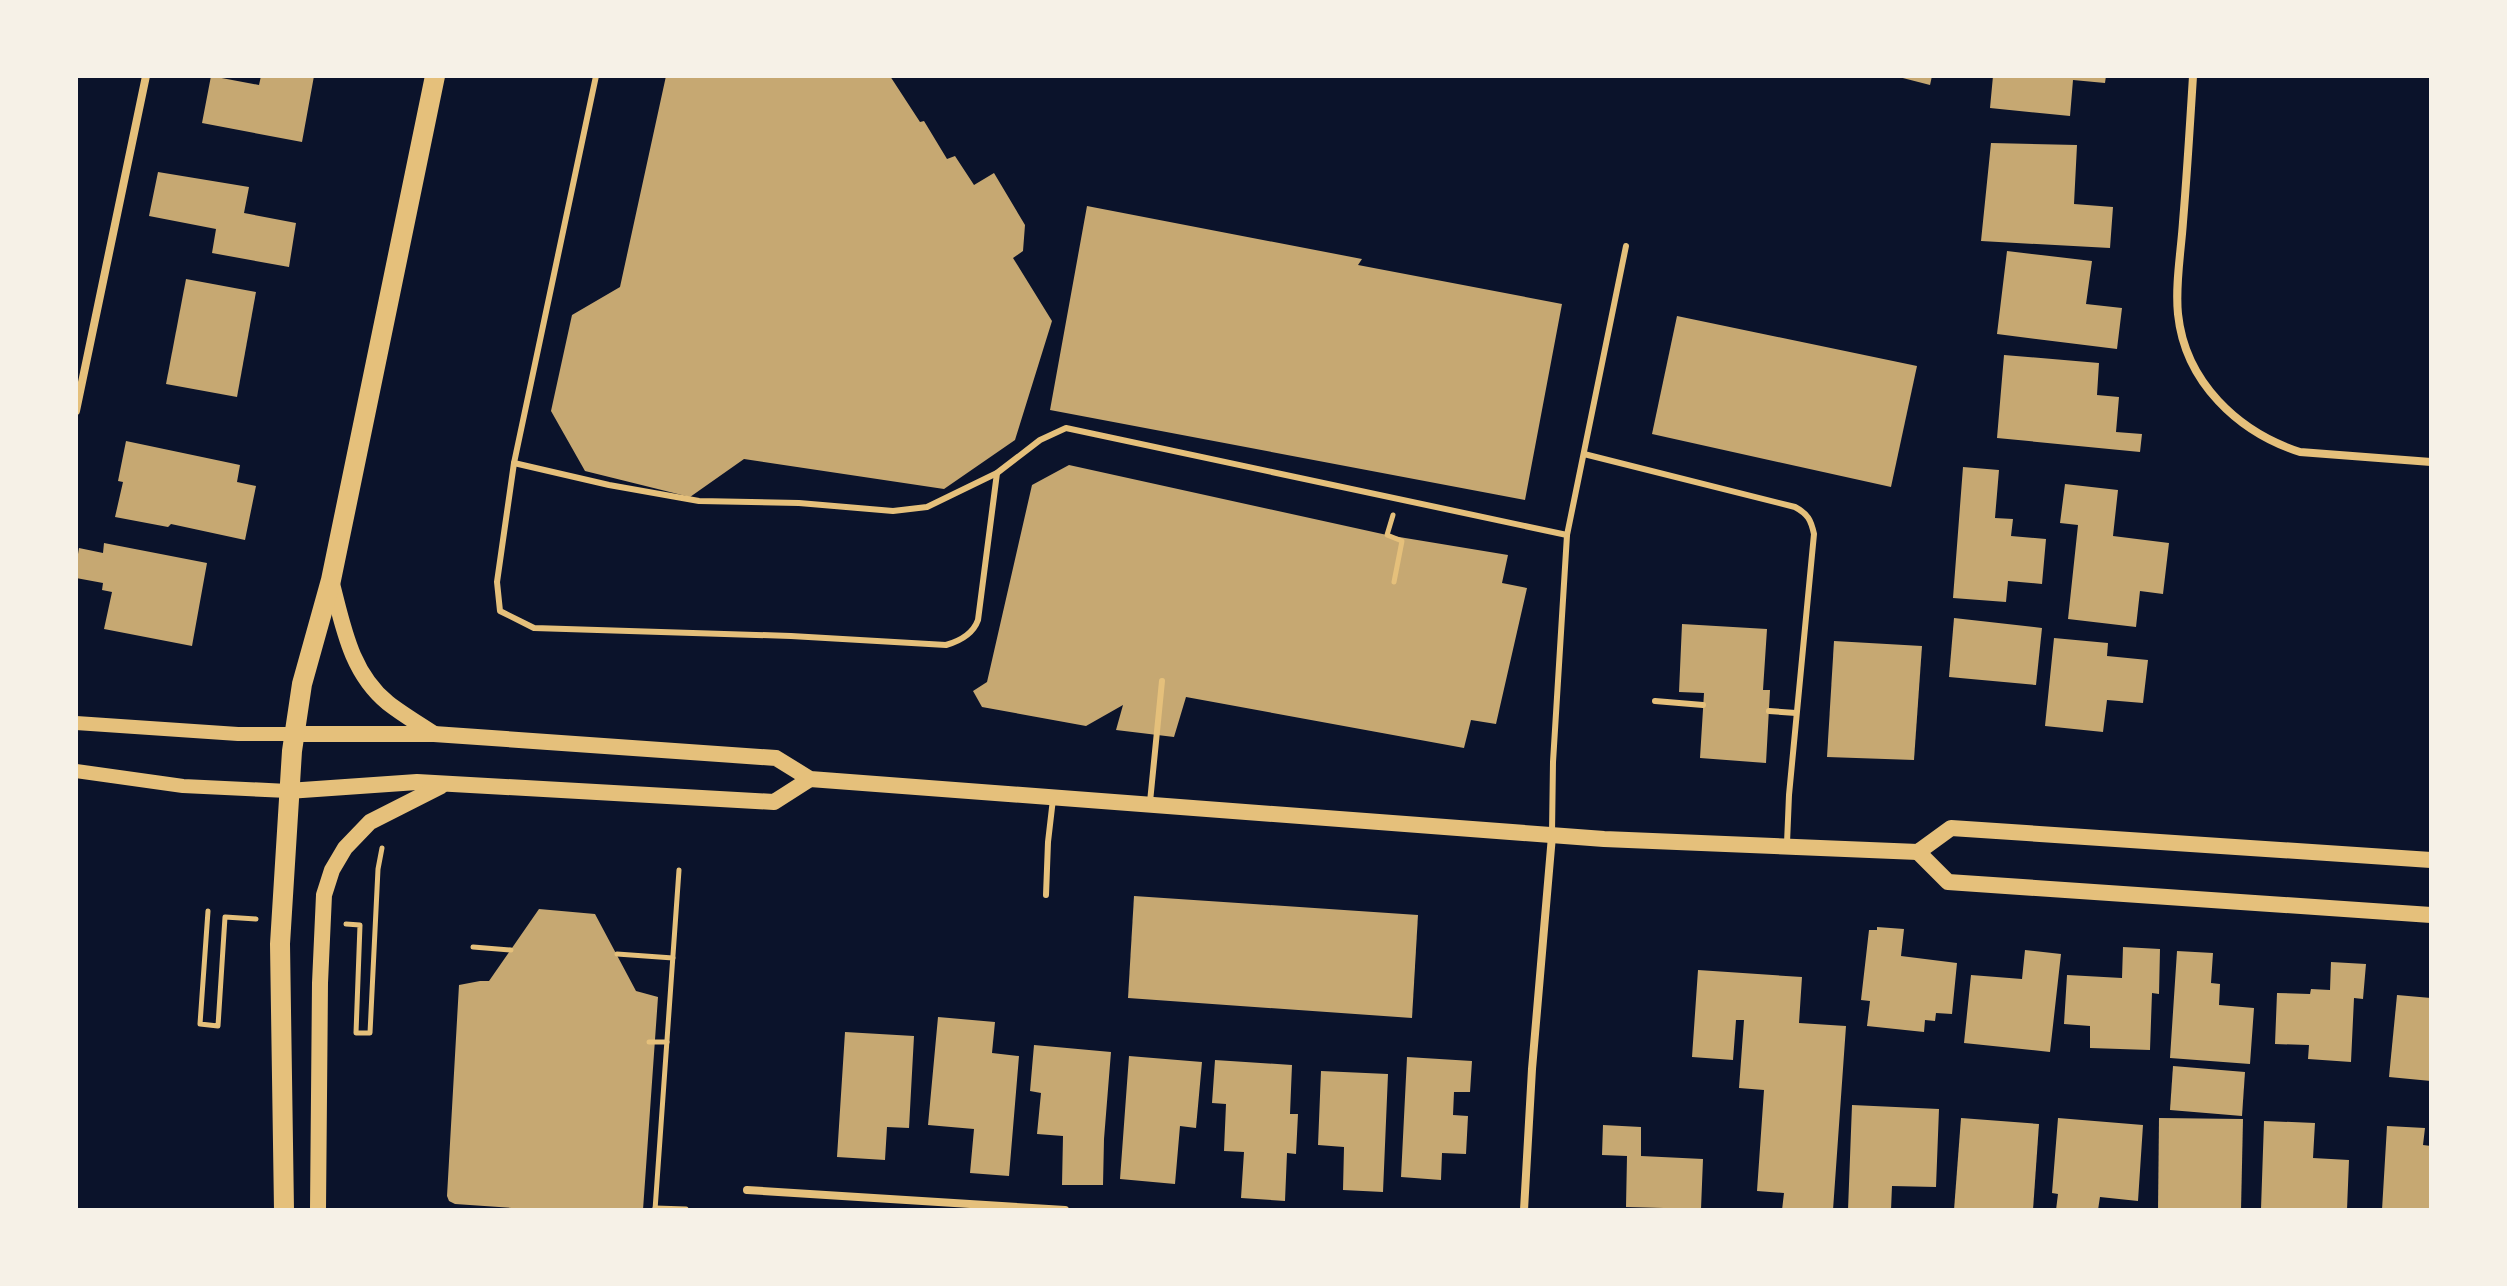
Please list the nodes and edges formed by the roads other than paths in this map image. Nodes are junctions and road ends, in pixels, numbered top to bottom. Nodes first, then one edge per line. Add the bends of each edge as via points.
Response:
1 (146, 76) edge
2 (435, 76) edge
3 (596, 76) edge
4 (2193, 76) edge
5 (1626, 246) dead end
6 (76, 411) edge
7 (1584, 454) junction
8 (2431, 462) edge
9 (514, 463) junction
10 (997, 473) junction
11 (1567, 535) junction
12 (331, 580) junction
13 (1162, 681) dead end
14 (1655, 701) dead end
15 (1703, 705) dead end
16 (1769, 711) dead end
17 (1796, 713) junction
18 (76, 723) edge
19 (295, 734) junction
20 (434, 734) junction
21 (76, 771) edge
22 (810, 779) junction
23 (443, 785) junction
24 (288, 791) junction
25 (1053, 799) junction
26 (1150, 805) junction
27 (1552, 836) junction
28 (1786, 847) junction
29 (1918, 852) junction
30 (2431, 860) edge
31 (1046, 895) dead end
32 (2431, 915) edge
33 (747, 1190) dead end
34 (284, 1210) edge
35 (318, 1210) edge
36 (1065, 1210) edge
37 (1524, 1210) edge

1 - 6 street
2 - 12 main road
3 - 9 lane
4 - 8 street via 2177,311 2200,378 2238,420 2287,448
5 - 7 lane
7 - 11 lane
7 - 17 lane via 1805,512 1814,534
9 - 10 lane via 699,501 893,511 927,507
9 - 10 lane via 497,582 500,611 534,628 946,645 966,636 978,620
10 - 11 lane via 1040,440 1066,428
11 - 27 lane
12 - 19 main road via 302,684
12 - 20 main road via 357,667 388,703
13 - 26 lane
14 - 15 lane
16 - 17 lane
17 - 28 lane
18 - 19 street
19 - 20 main road
19 - 24 main road
20 - 22 main road via 776,758
21 - 24 street via 183,786
22 - 23 main road via 774,802
22 - 25 main road
23 - 24 main road via 417,782
23 - 35 main road via 370,822 345,848 324,895
24 - 34 main road via 280,944
25 - 26 main road
25 - 31 lane
26 - 27 main road
27 - 28 main road
27 - 37 street
28 - 29 main road
29 - 30 main road via 1951,828
29 - 32 main road via 1948,882
33 - 36 street

